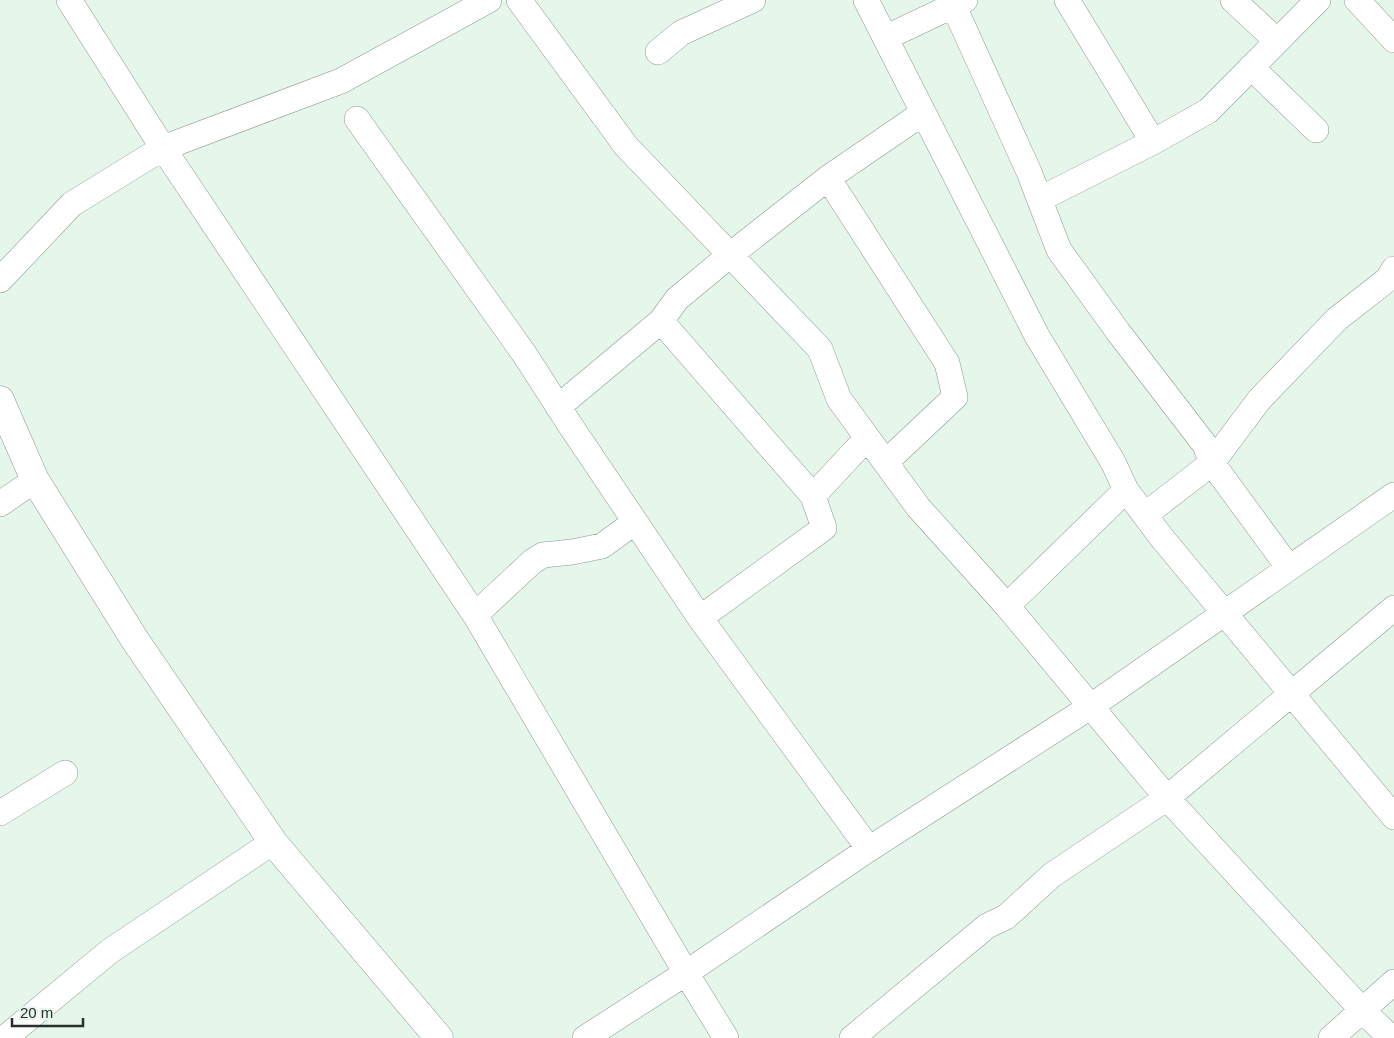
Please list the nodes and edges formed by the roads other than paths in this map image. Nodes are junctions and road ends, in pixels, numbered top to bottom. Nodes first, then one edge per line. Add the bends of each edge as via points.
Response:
1 (69, 0) edge
2 (489, 0) edge
3 (519, 0) edge
4 (753, 0) edge
5 (866, 0) edge
6 (1067, 0) edge
7 (1233, 0) edge
8 (1318, 0) edge
9 (1357, 0) edge
10 (957, 2) edge
11 (885, 38) junction
12 (1394, 40) edge
13 (1277, 41) junction
14 (658, 52) dead end
15 (1252, 67) junction
16 (923, 113) junction
17 (357, 119) dead end
18 (1316, 130) dead end
19 (1153, 142) junction
20 (163, 148) junction
21 (828, 178) junction
22 (1040, 199) junction
23 (730, 255) junction
24 (1394, 269) edge
25 (0, 280) edge
26 (661, 321) junction
27 (0, 400) edge
28 (558, 407) junction
29 (867, 438) junction
30 (886, 462) junction
31 (1212, 463) junction
32 (35, 480) junction
33 (1126, 490) junction
34 (1394, 494) edge
35 (813, 496) junction
36 (0, 504) edge
37 (1154, 507) dead end
38 (635, 522) junction
39 (1289, 568) junction
40 (1007, 606) junction
41 (1394, 608) edge
42 (1225, 613) junction
43 (475, 615) junction
44 (700, 618) junction
45 (1293, 694) junction
46 (1090, 707) junction
47 (64, 774) dead end
48 (1167, 798) junction
49 (0, 813) edge
50 (1394, 816) edge
51 (273, 842) junction
52 (869, 849) junction
53 (686, 973) junction
54 (1394, 982) edge
55 (1362, 1010) junction
56 (4, 1035) edge
57 (439, 1038) edge
58 (585, 1038) edge
59 (726, 1038) edge
60 (852, 1038) edge
61 (1331, 1038) edge
62 (1391, 1038) edge

1 - 20 street
2 - 20 street via 342,81
3 - 23 street via 626,146
4 - 14 street via 682,33
5 - 11 street
6 - 19 street
7 - 13 street
8 - 13 street
9 - 12 street
10 - 11 street
10 - 22 street
11 - 16 street
13 - 15 street
15 - 18 street
15 - 19 street via 1208,111
16 - 21 street
16 - 33 street via 1037,336 1113,462
17 - 28 street via 525,355
19 - 22 street
20 - 25 street via 72,204
20 - 43 street
21 - 23 street
21 - 30 street via 947,364 955,397
22 - 31 street via 1060,250 1119,334 1205,445
23 - 26 street via 677,299
23 - 29 street via 820,349 839,399
24 - 31 street via 1388,279 1337,319 1259,400
26 - 28 street
26 - 35 street
27 - 32 main road
28 - 38 street
29 - 30 street
29 - 35 street
30 - 40 street via 918,507
31 - 37 street
31 - 39 street
32 - 36 street
32 - 51 main road via 135,640
33 - 40 street
33 - 42 street
34 - 39 street
35 - 44 street via 824,528
38 - 43 street via 602,546 542,555
38 - 44 street
39 - 42 street
40 - 46 street
41 - 45 street
42 - 45 street
42 - 46 street
43 - 53 street
44 - 52 street
45 - 48 street
45 - 50 street
46 - 48 street
46 - 52 street
47 - 49 street
48 - 55 street
48 - 60 street via 1052,875 1006,917 986,926
51 - 56 street via 110,951
51 - 57 main road
52 - 53 street
53 - 58 street
53 - 59 street
54 - 55 street
55 - 61 street
55 - 62 street

